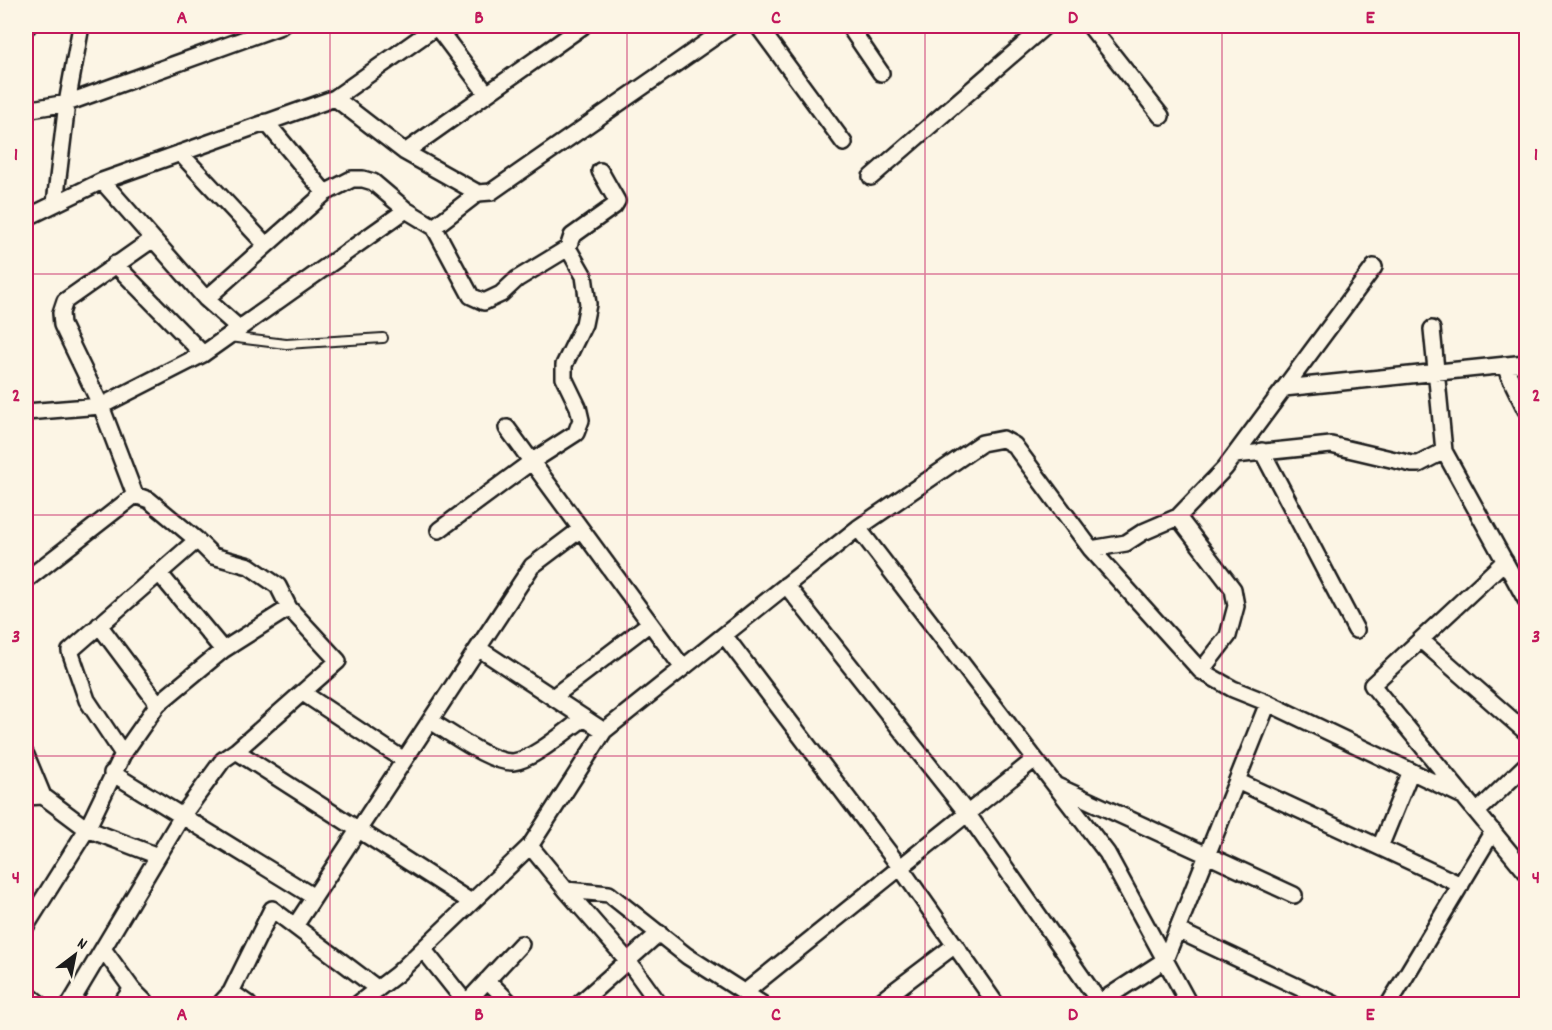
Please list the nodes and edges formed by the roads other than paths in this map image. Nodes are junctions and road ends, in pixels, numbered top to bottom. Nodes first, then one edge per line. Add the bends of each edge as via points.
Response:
1 (81, 26) edge
2 (281, 26) edge
3 (436, 26) edge
4 (583, 26) edge
5 (730, 26) edge
6 (758, 26) edge
7 (849, 26) edge
8 (1045, 26) edge
9 (1090, 26) edge
10 (881, 73) dead end
11 (486, 94) junction
12 (335, 98) junction
13 (68, 103) junction
14 (26, 110) edge
15 (1161, 116) dead end
16 (266, 122) junction
17 (844, 143) dead end
18 (405, 152) junction
19 (180, 153) junction
20 (600, 171) dead end
21 (871, 177) dead end
22 (102, 181) junction
23 (325, 193) junction
24 (478, 193) junction
25 (55, 203) junction
26 (406, 210) junction
27 (26, 218) edge
28 (434, 227) junction
29 (153, 239) junction
30 (266, 245) junction
31 (568, 248) junction
32 (115, 264) junction
33 (1374, 267) dead end
34 (206, 298) junction
35 (1432, 329) dead end
36 (234, 333) junction
37 (383, 338) dead end
38 (203, 354) junction
39 (1527, 363) edge
40 (1504, 365) junction
41 (1437, 372) junction
42 (1284, 388) junction
43 (101, 406) junction
44 (1527, 410) edge
45 (26, 412) edge
46 (507, 428) dead end
47 (1262, 451) junction
48 (1444, 451) junction
49 (1235, 455) junction
50 (531, 462) junction
51 (135, 495) junction
52 (1178, 517) junction
53 (858, 528) junction
54 (439, 530) dead end
55 (581, 530) junction
56 (197, 540) junction
57 (1091, 549) junction
58 (1505, 561) junction
59 (159, 573) junction
60 (26, 580) edge
61 (786, 585) junction
62 (1527, 600) edge
63 (289, 608) junction
64 (650, 623) junction
65 (99, 625) junction
66 (1356, 630) dead end
67 (724, 635) junction
68 (1421, 640) junction
69 (478, 648) junction
70 (223, 650) junction
71 (683, 668) junction
72 (1201, 671) junction
73 (303, 693) junction
74 (553, 697) junction
75 (1268, 703) junction
76 (158, 704) junction
77 (584, 718) junction
78 (430, 721) junction
79 (604, 731) junction
80 (1527, 732) edge
81 (236, 752) junction
82 (123, 754) junction
83 (26, 755) edge
84 (1035, 759) junction
85 (404, 760) junction
86 (1411, 771) junction
87 (112, 773) junction
88 (1524, 773) edge
89 (1237, 781) junction
90 (1054, 785) junction
91 (26, 796) edge
92 (43, 796) junction
93 (1464, 796) junction
94 (1477, 812) junction
95 (968, 813) junction
96 (182, 816) junction
97 (87, 829) junction
98 (358, 830) junction
99 (1493, 831) junction
100 (530, 846) junction
101 (1380, 847) junction
102 (1207, 855) junction
103 (158, 856) junction
104 (900, 867) junction
105 (1527, 872) edge
106 (1461, 885) junction
107 (566, 890) junction
108 (1294, 895) dead end
109 (314, 897) junction
110 (471, 902) junction
111 (26, 926) edge
112 (294, 926) junction
113 (1177, 930) junction
114 (659, 933) junction
115 (521, 944) dead end
116 (955, 945) junction
117 (103, 949) junction
118 (423, 949) junction
119 (1165, 960) junction
120 (628, 961) junction
121 (487, 980) junction
122 (132, 989) junction
123 (378, 989) junction
124 (231, 992) junction
125 (26, 993) edge
126 (896, 999) edge
127 (751, 1000) edge
128 (466, 1004) edge
129 (1098, 1004) edge
130 (40, 1005) edge
131 (70, 1005) edge
132 (121, 1005) edge
133 (147, 1005) edge
134 (220, 1005) edge
135 (248, 1005) edge
136 (358, 1005) edge
137 (511, 1005) edge
138 (579, 1005) edge
139 (659, 1005) edge
140 (877, 1005) edge
141 (996, 1005) edge
142 (1189, 1005) edge
143 (1335, 1005) edge
144 (1389, 1005) edge

1 - 13 street
2 - 13 street
3 - 11 street
3 - 12 street
4 - 11 street
5 - 24 street via 491,192
6 - 17 street
7 - 10 street
8 - 21 street
9 - 15 street
11 - 18 street
12 - 16 street
12 - 18 street
13 - 14 street
13 - 25 street
16 - 19 street
16 - 23 street
18 - 24 street
19 - 22 street
19 - 30 street
20 - 31 street via 617,201 572,236
22 - 25 street
22 - 29 street
23 - 26 street via 363,179 373,182
23 - 30 street
24 - 28 street
25 - 27 street
26 - 28 street
26 - 36 street
28 - 31 street via 471,296 484,302
29 - 32 street
29 - 34 street
30 - 34 street
31 - 50 street via 584,276 588,304 584,324 564,365 564,378 581,420 576,433
32 - 38 street
32 - 43 street via 65,301 61,313 62,325
33 - 42 street
34 - 36 street
35 - 41 street
36 - 37 lane via 286,344
36 - 38 street
38 - 43 street
39 - 40 street
40 - 41 street
40 - 44 street
41 - 42 street
41 - 48 street
42 - 49 street
43 - 45 street
43 - 51 street
46 - 50 street
47 - 48 street via 1331,445 1412,464
47 - 49 street
47 - 66 street
48 - 58 street
49 - 52 street
50 - 54 street
50 - 55 street
51 - 56 street via 149,500
51 - 60 street
52 - 57 street via 1126,543
52 - 72 street via 1233,588 1236,606 1228,636
53 - 57 street via 982,443 1003,439 1030,463
53 - 61 street
53 - 84 street
55 - 64 street
55 - 69 street via 532,566
56 - 59 street
56 - 63 street via 213,556 249,566 279,586
57 - 72 street
58 - 62 street
58 - 68 street
59 - 65 street
59 - 70 street
61 - 67 street
61 - 95 street
63 - 70 street
63 - 73 street via 338,661
64 - 71 street
64 - 74 street
65 - 76 street
65 - 82 street via 70,651 87,700
67 - 71 street
67 - 104 street
68 - 80 street
68 - 93 street via 1372,685
69 - 74 street
69 - 78 street
70 - 76 street
71 - 79 street
72 - 75 street
73 - 81 street
73 - 85 street
74 - 77 street
75 - 86 street
75 - 89 street
76 - 82 street
77 - 78 street via 528,757 513,762 496,759
77 - 79 street
78 - 85 street
79 - 100 street
81 - 96 street via 223,760
81 - 98 street
82 - 87 street
83 - 92 street
84 - 90 street
84 - 95 street
85 - 98 street
86 - 93 street
86 - 101 street
87 - 96 street
87 - 97 street
88 - 94 street
89 - 101 street
89 - 102 street
90 - 102 street
90 - 119 street via 1107,853
91 - 92 street
92 - 97 street
93 - 94 street
94 - 99 street
95 - 104 street
95 - 129 street
96 - 103 street
96 - 109 street
97 - 103 street
97 - 111 street
98 - 109 street
98 - 110 street
99 - 105 street
99 - 106 street
100 - 107 street
100 - 110 street
101 - 106 street
102 - 108 street
102 - 113 street
103 - 117 street
104 - 116 street
104 - 127 street
106 - 144 street
107 - 114 street via 609,894
107 - 120 street
109 - 112 street
110 - 118 street
112 - 123 street
112 - 124 street via 272,909
113 - 119 street
113 - 143 street
114 - 120 street
114 - 127 street
115 - 121 street
116 - 126 street
116 - 141 street
117 - 122 street
117 - 131 street
118 - 123 street
118 - 128 street
119 - 129 street
119 - 142 street
120 - 138 street
120 - 139 street
121 - 128 street
121 - 137 street
122 - 132 street
122 - 133 street
123 - 136 street
124 - 134 street
124 - 135 street
125 - 130 street
126 - 140 street

